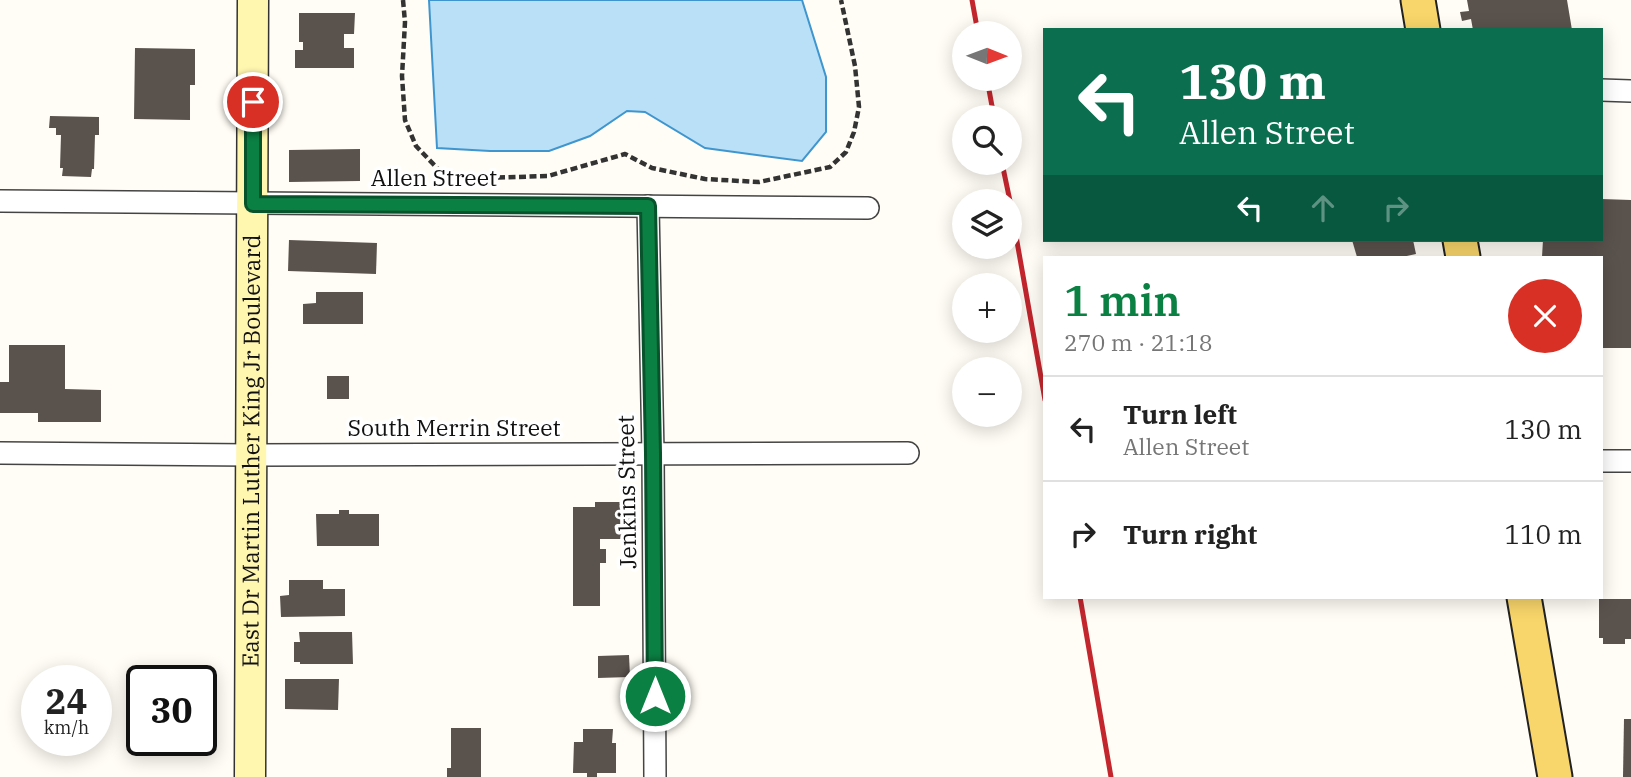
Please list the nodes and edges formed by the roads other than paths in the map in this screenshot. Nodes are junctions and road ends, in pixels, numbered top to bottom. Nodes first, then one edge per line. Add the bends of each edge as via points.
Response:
1 (253, 0) edge
2 (1418, 0) edge
3 (1423, 28) edge
4 (1603, 90) edge
5 (1631, 91) edge
6 (0, 201) edge
7 (253, 204) junction
8 (648, 206) junction
9 (868, 208) dead end
10 (0, 453) edge
11 (653, 453) junction
12 (908, 453) dead end
13 (251, 455) junction
14 (1603, 461) edge
15 (1631, 461) edge
16 (1524, 599) edge
17 (250, 777) edge
18 (655, 777) edge
19 (1556, 777) edge

1 - 7 street, East Dr Martin Luther King Jr Boulevard
2 - 3 main road
4 - 5 street
6 - 7 street, Allen Street
7 - 8 street, Allen Street
7 - 13 street, East Dr Martin Luther King Jr Boulevard
8 - 9 street, Allen Street
8 - 11 street, Jenkins Street
10 - 13 street, South Merrin Street
11 - 12 street, South Merrin Street
11 - 13 street, South Merrin Street
11 - 18 street, Jenkins Street
13 - 17 street, East Dr Martin Luther King Jr Boulevard
14 - 15 street
16 - 19 main road

